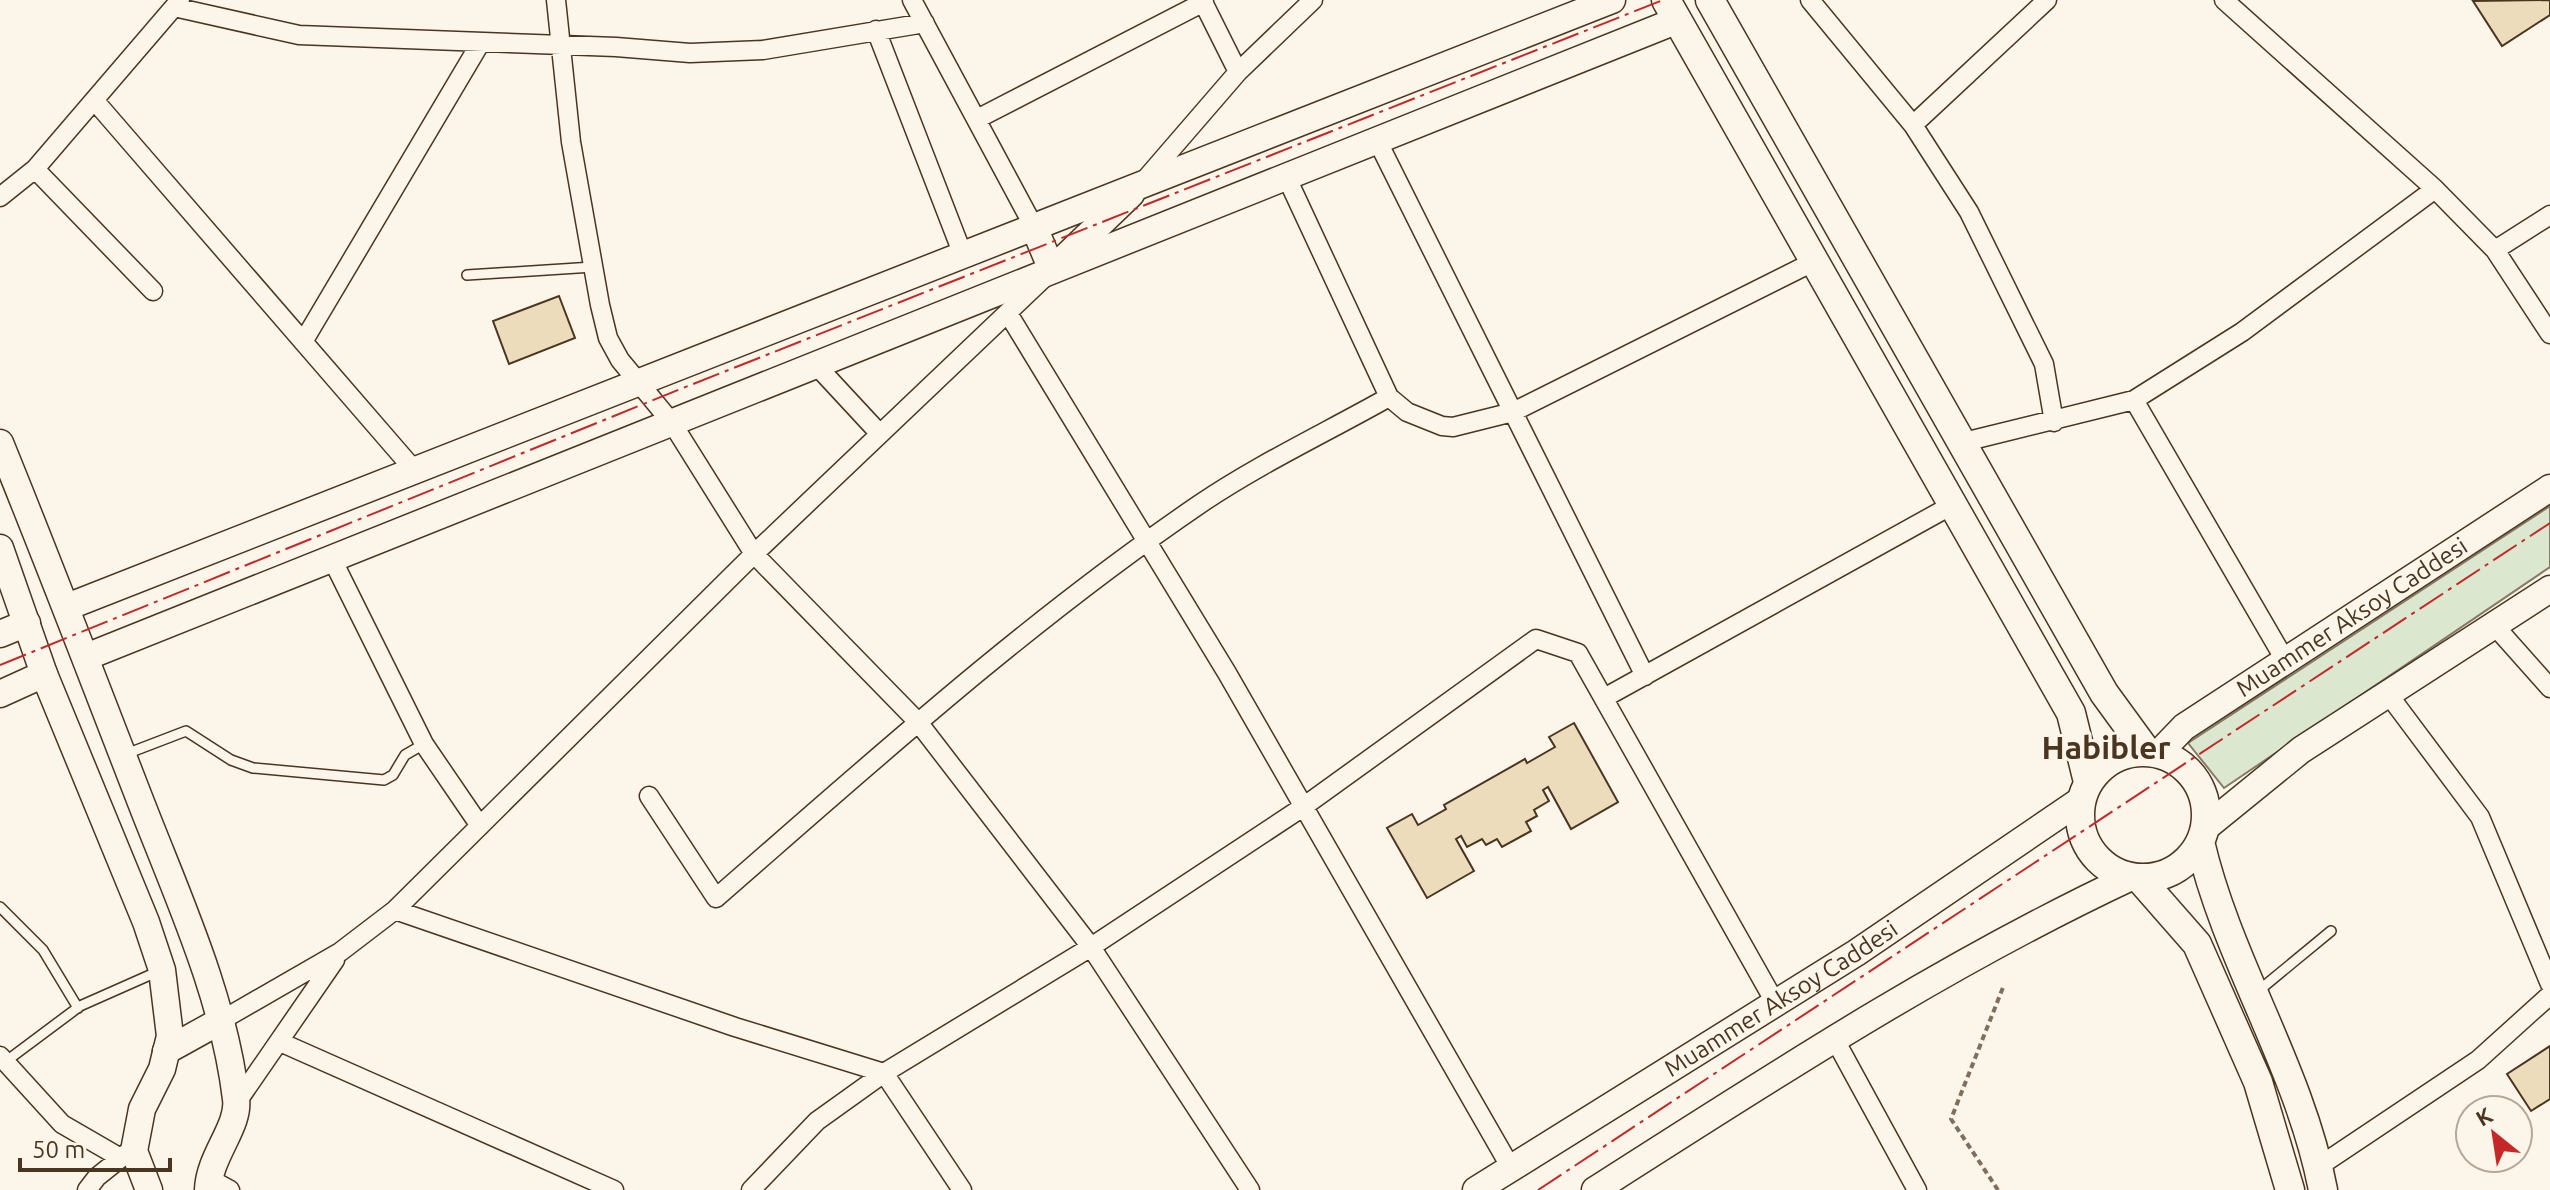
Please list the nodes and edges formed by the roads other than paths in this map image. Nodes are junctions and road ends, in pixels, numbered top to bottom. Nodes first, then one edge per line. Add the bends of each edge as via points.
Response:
1 (556, 0) edge
2 (912, 0) edge
3 (1313, 0) edge
4 (1612, 0) edge
5 (1810, 0) edge
6 (2047, 0) edge
7 (2224, 0) edge
8 (1203, 1) edge
9 (1715, 1) edge
10 (177, 3) edge
11 (1672, 10) edge
12 (925, 23) junction
13 (876, 30) junction
14 (481, 42) junction
15 (562, 45) junction
16 (1238, 72) junction
17 (94, 100) junction
18 (977, 119) junction
19 (1913, 125) junction
20 (1377, 140) junction
21 (35, 169) junction
22 (1286, 176) junction
23 (1139, 186) junction
24 (2435, 189) junction
25 (0, 197) edge
26 (2550, 215) edge
27 (1034, 227) junction
28 (2495, 250) junction
29 (963, 255) junction
30 (1815, 261) junction
31 (593, 267) junction
32 (1052, 270) junction
33 (467, 275) dead end
34 (153, 291) dead end
35 (1009, 315) junction
36 (2550, 334) edge
37 (303, 342) junction
38 (816, 365) junction
39 (639, 383) junction
40 (1389, 397) junction
41 (2134, 400) junction
42 (1513, 412) junction
43 (2054, 422) junction
44 (672, 423) junction
45 (880, 434) junction
46 (1964, 442) junction
47 (0, 443) edge
48 (415, 471) junction
49 (2550, 488) edge
50 (1954, 504) junction
51 (1150, 541) junction
52 (0, 548) edge
53 (754, 554) junction
54 (332, 559) junction
55 (2550, 589) edge
56 (67, 607) junction
57 (27, 623) junction
58 (2494, 625) junction
59 (0, 634) edge
60 (86, 657) junction
61 (2285, 660) junction
62 (44, 674) junction
63 (1645, 676) junction
64 (2550, 688) edge
65 (0, 694) edge
66 (2388, 694) junction
67 (1604, 698) junction
68 (918, 722) junction
69 (424, 744) junction
70 (2153, 753) junction
71 (123, 755) junction
72 (2084, 791) junction
73 (649, 796) dead end
74 (1303, 807) junction
75 (480, 826) junction
76 (2202, 835) junction
77 (2136, 878) junction
78 (0, 907) edge
79 (395, 910) junction
80 (2331, 931) dead end
81 (1091, 947) junction
82 (340, 952) junction
83 (162, 970) junction
84 (2550, 984) edge
85 (2254, 994) junction
86 (2550, 995) edge
87 (1776, 1004) junction
88 (78, 1008) junction
89 (222, 1020) junction
90 (1834, 1038) junction
91 (280, 1042) junction
92 (166, 1051) junction
93 (2, 1062) edge
94 (884, 1073) junction
95 (237, 1102) junction
96 (126, 1154) junction
97 (1511, 1168) junction
98 (2320, 1178) edge
99 (208, 1187) edge
100 (1601, 1188) edge
101 (87, 1190) edge
102 (149, 1190) edge
103 (614, 1190) edge
104 (751, 1190) edge
105 (962, 1190) edge
106 (1250, 1190) edge
107 (1476, 1190) edge
108 (1917, 1190) edge
109 (2290, 1190) edge

1 - 15 street
2 - 12 street
3 - 16 street
4 - 23 street
5 - 19 street
6 - 19 street
7 - 24 street
8 - 16 street
8 - 18 street
9 - 46 main road
10 - 14 street via 299,35
10 - 17 street
11 - 20 street
11 - 30 main road
12 - 13 street
12 - 18 street
13 - 15 street via 763,50 690,53
13 - 29 street
14 - 15 street
14 - 37 street
15 - 31 street via 571,142
16 - 23 street
17 - 21 street
17 - 37 street
18 - 27 street
19 - 43 street via 1969,212 2044,364
20 - 22 street
20 - 42 street
21 - 25 street
21 - 34 street
22 - 32 street
22 - 40 street
23 - 27 street
23 - 32 street
24 - 28 street
24 - 41 street via 2242,332
26 - 28 street
27 - 29 street
27 - 32 street
28 - 36 street
29 - 39 street
30 - 42 street
30 - 50 main road
31 - 33 lane
31 - 39 street via 608,338
32 - 35 street
32 - 38 street
35 - 45 street
35 - 51 street
37 - 48 street
38 - 44 street
38 - 45 street
39 - 44 street
39 - 48 street
40 - 42 street via 1419,419 1442,426
40 - 51 street via 1201,503
41 - 43 street
41 - 61 street
42 - 63 street
43 - 46 street
44 - 53 street
44 - 54 street
45 - 53 street
46 - 70 main road via 2104,693
47 - 56 street
48 - 56 street
49 - 61 street, Muammer Aksoy Caddesi
50 - 63 street
50 - 72 main road via 2071,713
51 - 68 street
51 - 74 street
52 - 57 street
53 - 68 street
53 - 75 street
54 - 60 street
54 - 69 street
55 - 58 street
56 - 60 street
57 - 59 street
57 - 62 street
58 - 64 street
58 - 66 street
60 - 71 street
61 - 70 street, Muammer Aksoy Caddesi
62 - 65 street
62 - 83 street
63 - 67 street
66 - 76 street via 2301,750
66 - 84 street via 2480,817
67 - 74 street via 1578,653 1536,639
67 - 87 street
68 - 73 street via 716,898
68 - 81 street
69 - 71 lane via 405,755 384,780 253,768 186,731
69 - 75 street
70 - 72 main road via 2113,759
70 - 76 main road via 2176,761 2198,783 2204,797
71 - 89 street
72 - 77 main road via 2079,819 2092,854 2105,867
72 - 87 street, Muammer Aksoy Caddesi
74 - 81 street
74 - 97 street
75 - 79 street
76 - 77 main road via 2176,869 2159,877
76 - 85 main road via 2212,892
77 - 90 street via 2013,935
77 - 109 main road via 2197,944 2258,1082
78 - 88 lane via 43,950
79 - 82 street
79 - 94 street
80 - 85 lane
81 - 94 street
81 - 106 street
82 - 89 street
82 - 91 street
83 - 88 lane
83 - 92 street via 170,1036
85 - 98 main road
86 - 98 street via 2478,1060
87 - 97 street, Muammer Aksoy Caddesi
88 - 93 lane
89 - 92 street
89 - 95 street
90 - 100 street
90 - 108 street
91 - 95 street
91 - 103 street
92 - 96 street
93 - 96 street via 62,1124
94 - 104 street via 817,1121
94 - 105 street
95 - 99 street
96 - 101 street
96 - 102 street
97 - 107 street, Muammer Aksoy Caddesi

